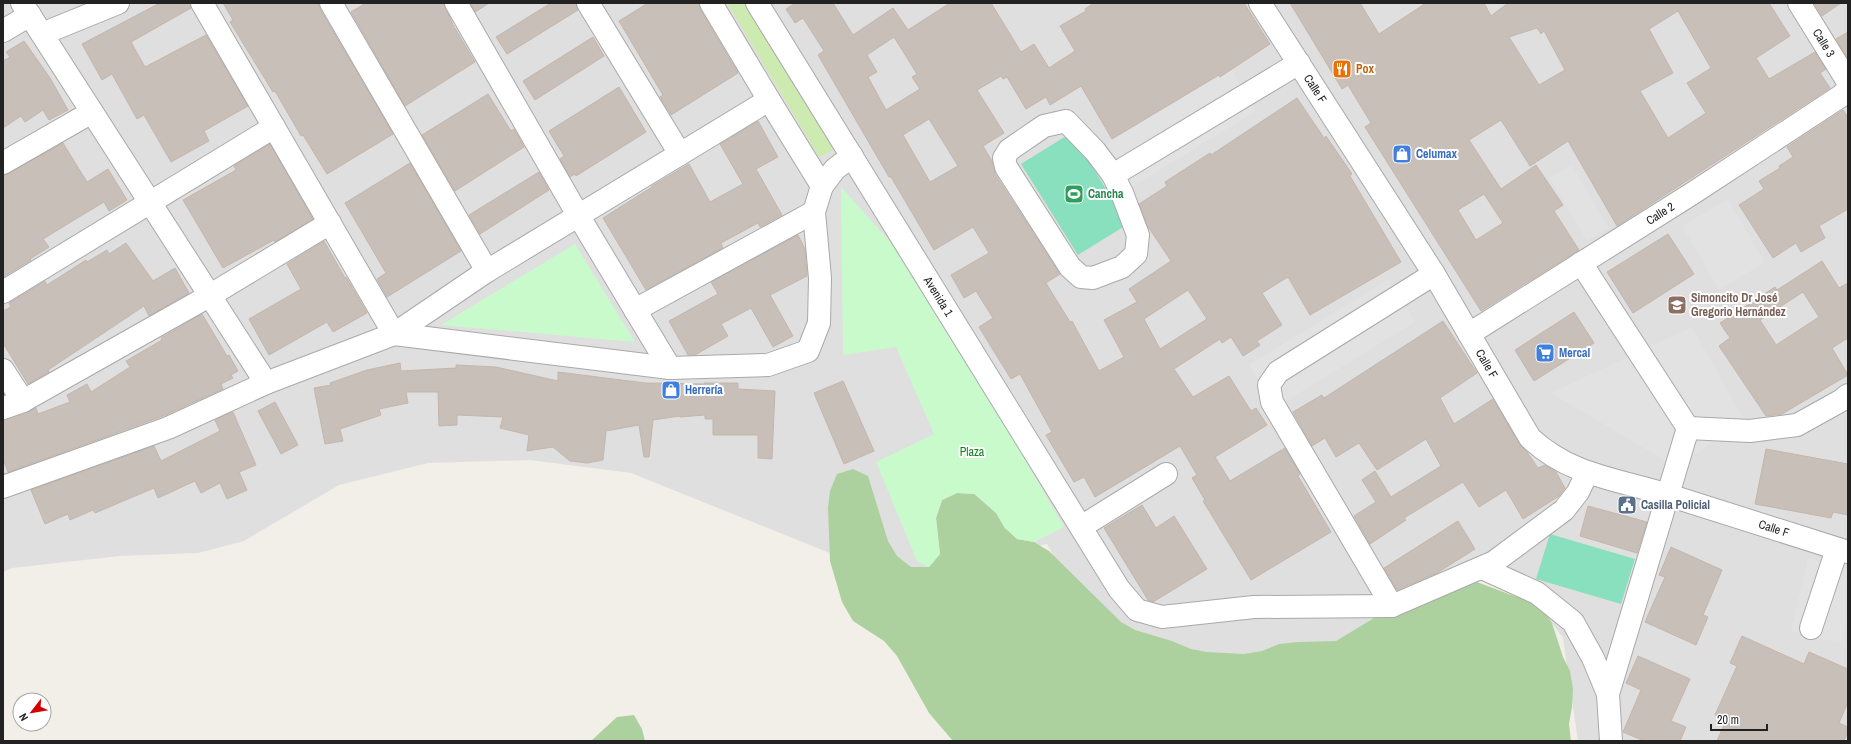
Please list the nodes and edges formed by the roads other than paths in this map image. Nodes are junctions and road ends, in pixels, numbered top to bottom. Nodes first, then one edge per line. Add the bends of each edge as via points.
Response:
1 (118, 3) edge
2 (202, 3) edge
3 (331, 3) edge
4 (456, 3) edge
5 (588, 3) edge
6 (712, 3) edge
7 (757, 3) edge
8 (1260, 3) edge
9 (1799, 3) edge
10 (26, 9) edge
11 (3, 31) edge
12 (42, 34) junction
13 (1299, 63) junction
14 (1848, 82) edge
15 (1848, 89) edge
16 (769, 100) junction
17 (92, 112) junction
18 (274, 127) junction
19 (680, 154) junction
20 (852, 156) junction
21 (3, 163) edge
22 (1113, 176) junction
23 (822, 186) junction
24 (150, 202) junction
25 (814, 212) junction
26 (578, 215) junction
27 (330, 223) junction
28 (1581, 263) junction
29 (487, 271) junction
30 (1434, 274) junction
31 (3, 292) edge
32 (209, 296) junction
33 (635, 310) junction
34 (394, 334) junction
35 (1469, 334) junction
36 (670, 368) junction
37 (3, 370) edge
38 (266, 383) junction
39 (1846, 401) edge
40 (13, 404) edge
41 (1688, 428) junction
42 (1587, 473) junction
43 (1166, 474) dead end
44 (3, 488) edge
45 (1667, 495) junction
46 (1080, 527) junction
47 (1842, 551) edge
48 (1482, 568) junction
49 (1392, 606) junction
50 (1811, 628) dead end
51 (1608, 694) junction
52 (1610, 741) edge

1 - 12 street
2 - 18 street
3 - 29 street
4 - 26 street
5 - 19 street
6 - 16 street
7 - 20 street, Avenida 1
8 - 13 street, Calle F
9 - 14 street, Calle 3
10 - 11 street
10 - 12 street
12 - 17 street
13 - 22 street
13 - 30 street, Calle F
15 - 28 street, Calle 2 via 1693,193
16 - 19 street
16 - 23 street
17 - 21 street
17 - 24 street
18 - 24 street
18 - 27 street
19 - 26 street
20 - 23 street via 835,169
20 - 46 street, Avenida 1
22 - 22 street via 1138,235 1136,254 1122,267 1093,278 1081,277 1070,267 1006,167 1004,158 1009,150 1044,126 1066,121 1095,151
23 - 25 street
24 - 31 street
24 - 32 street
25 - 33 street
25 - 36 street via 820,278 820,323 808,351 768,365
26 - 29 street
26 - 33 street
27 - 32 street
27 - 34 street
28 - 35 street, Calle 2
28 - 41 street
29 - 34 street
30 - 35 street, Calle F
30 - 49 street via 1278,372 1269,384 1272,402
32 - 38 street
32 - 40 street
33 - 36 street
34 - 36 street
34 - 38 street
35 - 42 street, Calle F via 1530,438 1556,459
37 - 40 street
38 - 44 street via 168,428
39 - 41 street via 1797,426 1750,431
41 - 45 street
42 - 45 street, Calle F
42 - 48 street via 1578,492 1564,510 1494,562
43 - 46 street
45 - 47 street, Calle F
45 - 51 street
46 - 49 street, Avenida 1 via 1119,590 1137,610 1162,617 1254,607
47 - 50 street
48 - 49 street
48 - 51 street via 1537,593 1573,622 1593,658
51 - 52 street

